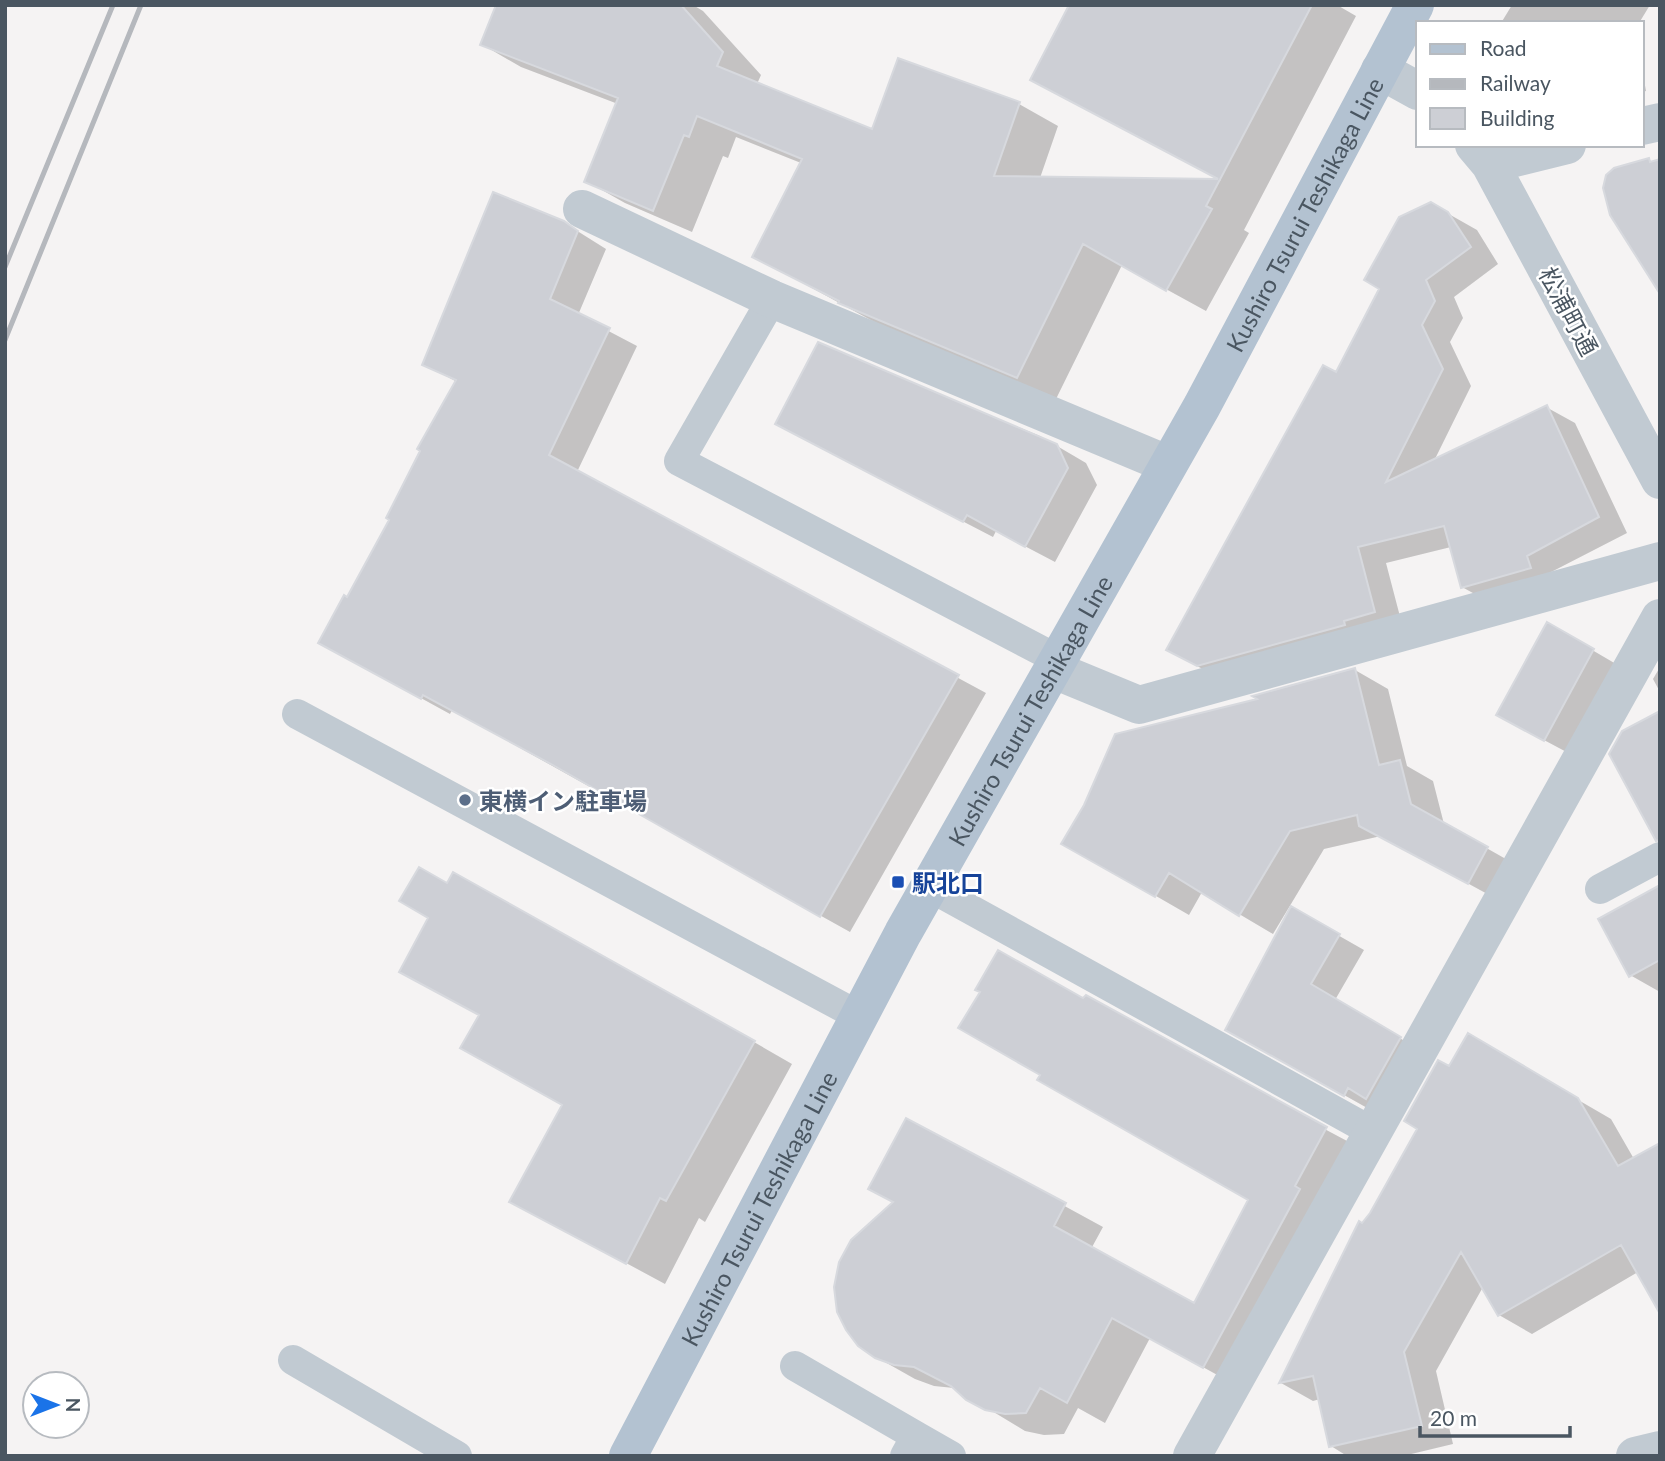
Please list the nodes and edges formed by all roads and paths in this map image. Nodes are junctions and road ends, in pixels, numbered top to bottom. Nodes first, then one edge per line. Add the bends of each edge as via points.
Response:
1 (1415, 5) edge
2 (1380, 70) junction
3 (1416, 90) edge
4 (1550, 147) edge
5 (1482, 155) edge
6 (582, 209) dead end
7 (772, 299) junction
8 (1167, 464) junction
9 (1660, 480) edge
10 (1660, 561) edge
11 (1660, 618) edge
12 (1056, 665) junction
13 (298, 714) dead end
14 (1660, 857) edge
15 (930, 887) junction
16 (1600, 889) dead end
17 (859, 1016) junction
18 (1371, 1131) junction
19 (293, 1360) dead end
20 (795, 1366) dead end
21 (911, 1446) edge
22 (1660, 1450) edge
23 (457, 1456) edge
24 (628, 1456) edge
25 (951, 1456) edge
26 (1192, 1456) edge
27 (1635, 1456) edge

1 - 2 main road, Kushiro Tsurui Teshikaga Line
2 - 3 street
2 - 8 main road, Kushiro Tsurui Teshikaga Line
4 - 5 street
5 - 9 street, 松浦町通
6 - 7 street
7 - 8 street
7 - 12 lane via 679,461
8 - 12 main road, Kushiro Tsurui Teshikaga Line
10 - 12 street via 1139,705
11 - 18 street
12 - 15 main road, Kushiro Tsurui Teshikaga Line
13 - 17 lane
14 - 16 lane
15 - 17 main road, Kushiro Tsurui Teshikaga Line
15 - 18 lane
17 - 24 main road, Kushiro Tsurui Teshikaga Line
18 - 26 street
19 - 23 lane
20 - 21 lane
21 - 25 lane
22 - 27 street

